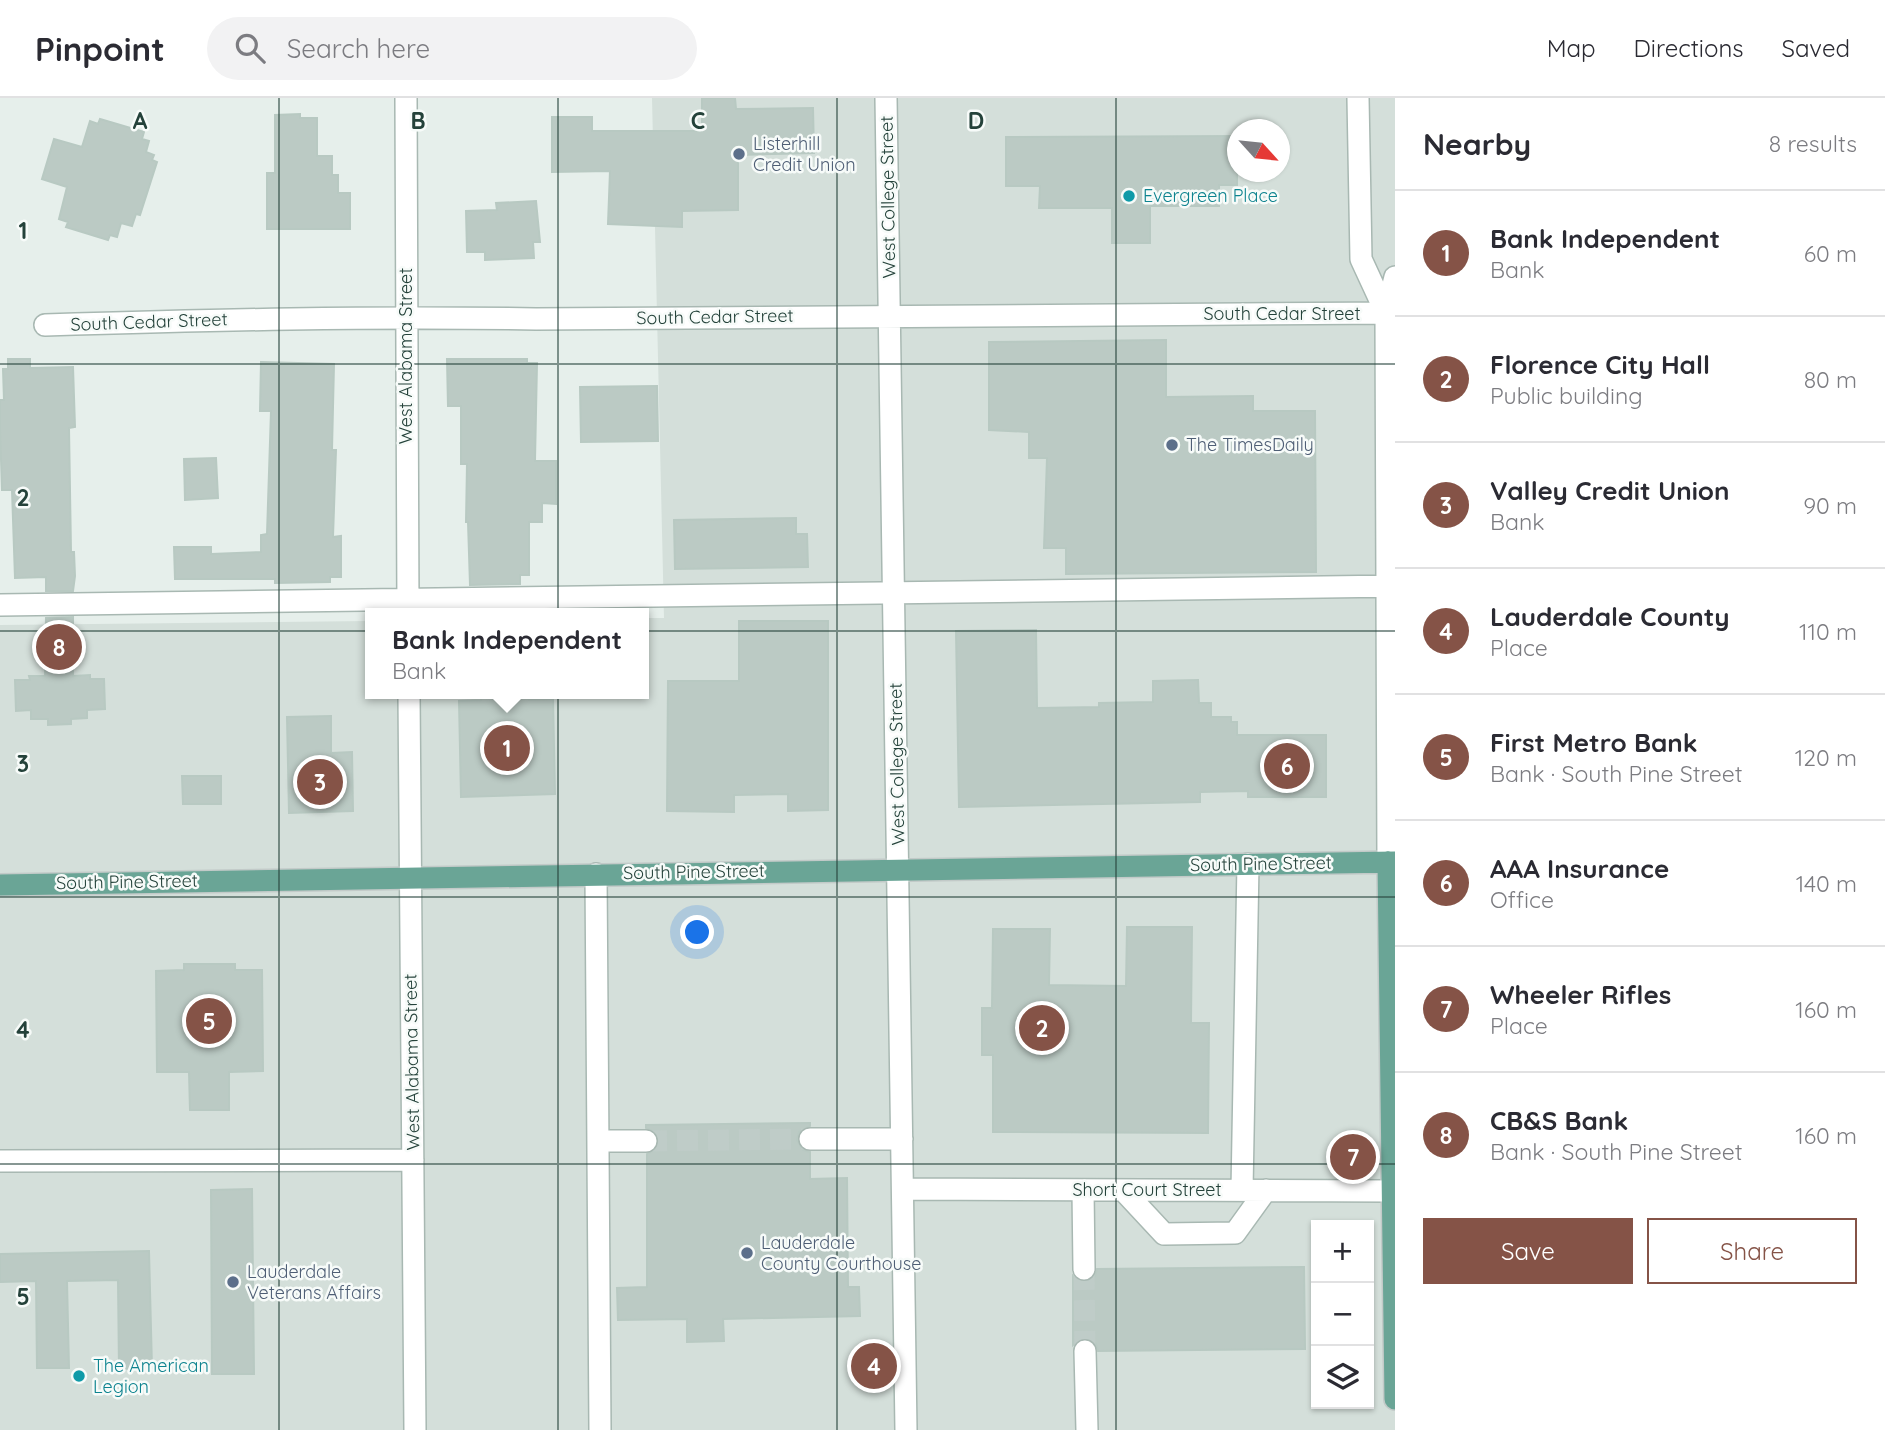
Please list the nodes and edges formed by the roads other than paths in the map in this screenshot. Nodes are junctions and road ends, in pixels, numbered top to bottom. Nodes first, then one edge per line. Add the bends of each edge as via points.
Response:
1 (406, 98) edge
2 (886, 98) edge
3 (1357, 98) edge
4 (1395, 277) edge
5 (1391, 313) edge
6 (890, 316) junction
7 (405, 317) junction
8 (45, 325) dead end
9 (1391, 586) edge
10 (892, 592) junction
11 (0, 605) edge
12 (408, 607) edge
13 (409, 699) edge
14 (1391, 862) edge
15 (1248, 864) junction
16 (899, 869) junction
17 (596, 874) junction
18 (410, 877) junction
19 (0, 885) edge
20 (1393, 1091) edge
21 (810, 1139) tunnel mouth
22 (902, 1139) junction
23 (598, 1141) junction
24 (646, 1141) tunnel mouth
25 (1393, 1149) edge
26 (413, 1160) junction
27 (0, 1161) edge
28 (902, 1189) junction
29 (1083, 1190) junction
30 (1123, 1190) junction
31 (1242, 1190) junction
32 (1266, 1190) junction
33 (1392, 1191) junction
34 (1084, 1269) tunnel mouth
35 (1085, 1351) tunnel mouth
36 (1395, 1399) edge
37 (415, 1430) edge
38 (600, 1430) edge
39 (906, 1430) edge
40 (1087, 1430) edge

1 - 7 street, West Alabama Street
2 - 6 street, West College Street
3 - 5 street via 1361,259
4 - 5 street
5 - 6 street, South Cedar Street
5 - 9 street
6 - 7 street, South Cedar Street
6 - 10 street, West College Street
7 - 8 street, South Cedar Street
7 - 12 street, West Alabama Street
9 - 10 street
9 - 14 street
10 - 12 street
10 - 16 street, West College Street
11 - 12 street
13 - 18 street, West Alabama Street
14 - 15 main road, South Pine Street
14 - 20 main road
15 - 16 main road, South Pine Street
15 - 31 street
16 - 17 main road, South Pine Street
16 - 22 street, West College Street
17 - 18 main road, South Pine Street
17 - 23 street
18 - 19 main road, South Pine Street
18 - 26 street, West Alabama Street
20 - 25 main road
21 - 22 street
22 - 28 street, West College Street
23 - 24 street
23 - 38 street
25 - 33 main road
26 - 27 street
26 - 37 street, West Alabama Street
28 - 29 street, Short Court Street
28 - 39 street, West College Street
29 - 30 street, Short Court Street
29 - 34 street
30 - 31 street, Short Court Street
30 - 32 street via 1164,1234 1235,1233
31 - 32 street, Short Court Street
32 - 33 street, Short Court Street
33 - 36 main road
35 - 40 street

